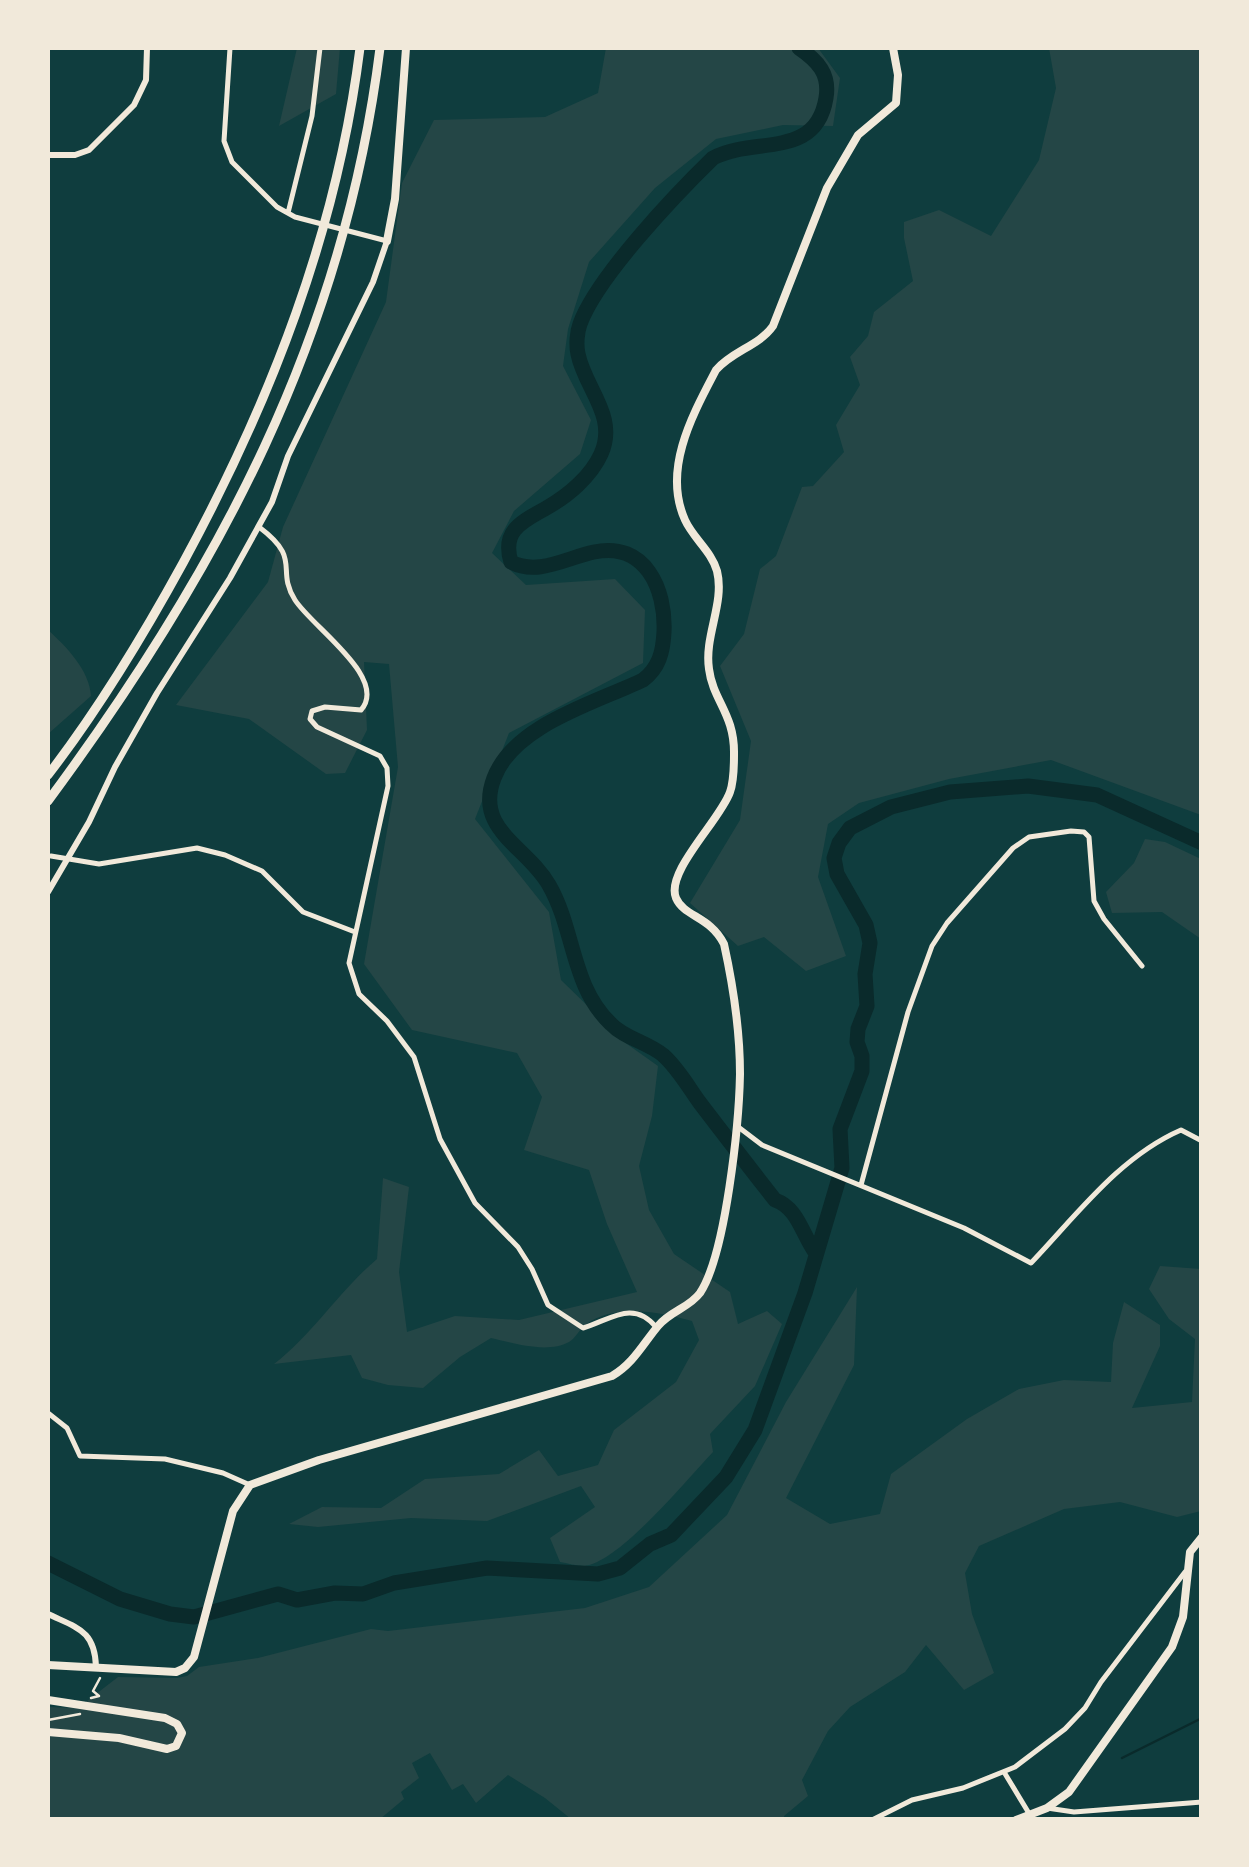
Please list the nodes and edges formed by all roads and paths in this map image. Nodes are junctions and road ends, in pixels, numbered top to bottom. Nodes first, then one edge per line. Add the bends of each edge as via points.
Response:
1 (147, 48) edge
2 (230, 48) edge
3 (320, 48) edge
4 (360, 48) edge
5 (380, 48) edge
6 (406, 48) edge
7 (892, 48) edge
8 (48, 155) edge
9 (292, 215) junction
10 (387, 241) junction
11 (258, 528) junction
12 (48, 775) edge
13 (48, 801) edge
14 (51, 856) dead end
15 (68, 861) junction
16 (48, 892) edge
17 (356, 932) junction
18 (1142, 966) dead end
19 (735, 1128) junction
20 (1202, 1141) edge
21 (860, 1184) junction
22 (656, 1328) junction
23 (48, 1414) edge
24 (250, 1485) junction
25 (1202, 1537) edge
26 (1186, 1572) junction
27 (48, 1614) edge
28 (48, 1664) edge
29 (100, 1667) junction
30 (90, 1698) dead end
31 (48, 1700) edge
32 (89, 1712) dead end
33 (48, 1720) edge
34 (48, 1732) edge
35 (1004, 1772) junction
36 (1202, 1802) edge
37 (1048, 1808) junction
38 (1034, 1816) edge
39 (872, 1820) edge
40 (1016, 1820) edge

1 - 8 street via 146,80 134,105 89,150
2 - 9 street via 226,151 258,190
3 - 9 street
4 - 12 highway via 328,218 261,407 144,633
5 - 13 highway via 347,224 282,411 239,503 159,642
6 - 10 main road
7 - 19 main road via 896,103 863,129 837,170 773,326 716,370 677,461 684,519 717,572 708,671 733,730 734,758 730,792 674,888 679,903 713,926 724,944 740,1072
9 - 10 street
10 - 11 street
11 - 15 street via 157,692
11 - 17 street via 284,550 295,600 350,658 368,689 361,710 325,707 310,714 317,727 377,754 387,768
14 - 15 street
15 - 16 street
15 - 17 street via 111,864 209,849 267,874 310,916
17 - 22 street via 350,963 355,988 414,1057 440,1139 475,1203 525,1258 548,1305 582,1328 628,1312 648,1317
18 - 21 street via 1094,901 1090,837 1071,831 1029,837 1013,848 932,946
19 - 21 street
19 - 22 main road via 720,1236 703,1288
20 - 21 street via 1181,1130 1153,1146 1094,1195 1031,1264
22 - 24 main road via 612,1376
23 - 24 street via 67,1428 80,1456 164,1459
24 - 29 main road via 234,1511 194,1656 185,1668
25 - 26 main road
26 - 35 street via 1085,1708
26 - 37 main road via 1183,1618 1172,1647 1078,1780
27 - 29 street via 85,1632
28 - 29 main road
29 - 30 path via 94,1691 99,1696
31 - 34 main road via 165,1718 182,1733 167,1749
32 - 33 path
35 - 38 street
35 - 39 street via 912,1800
36 - 37 street via 1074,1812
37 - 38 main road
38 - 40 main road

